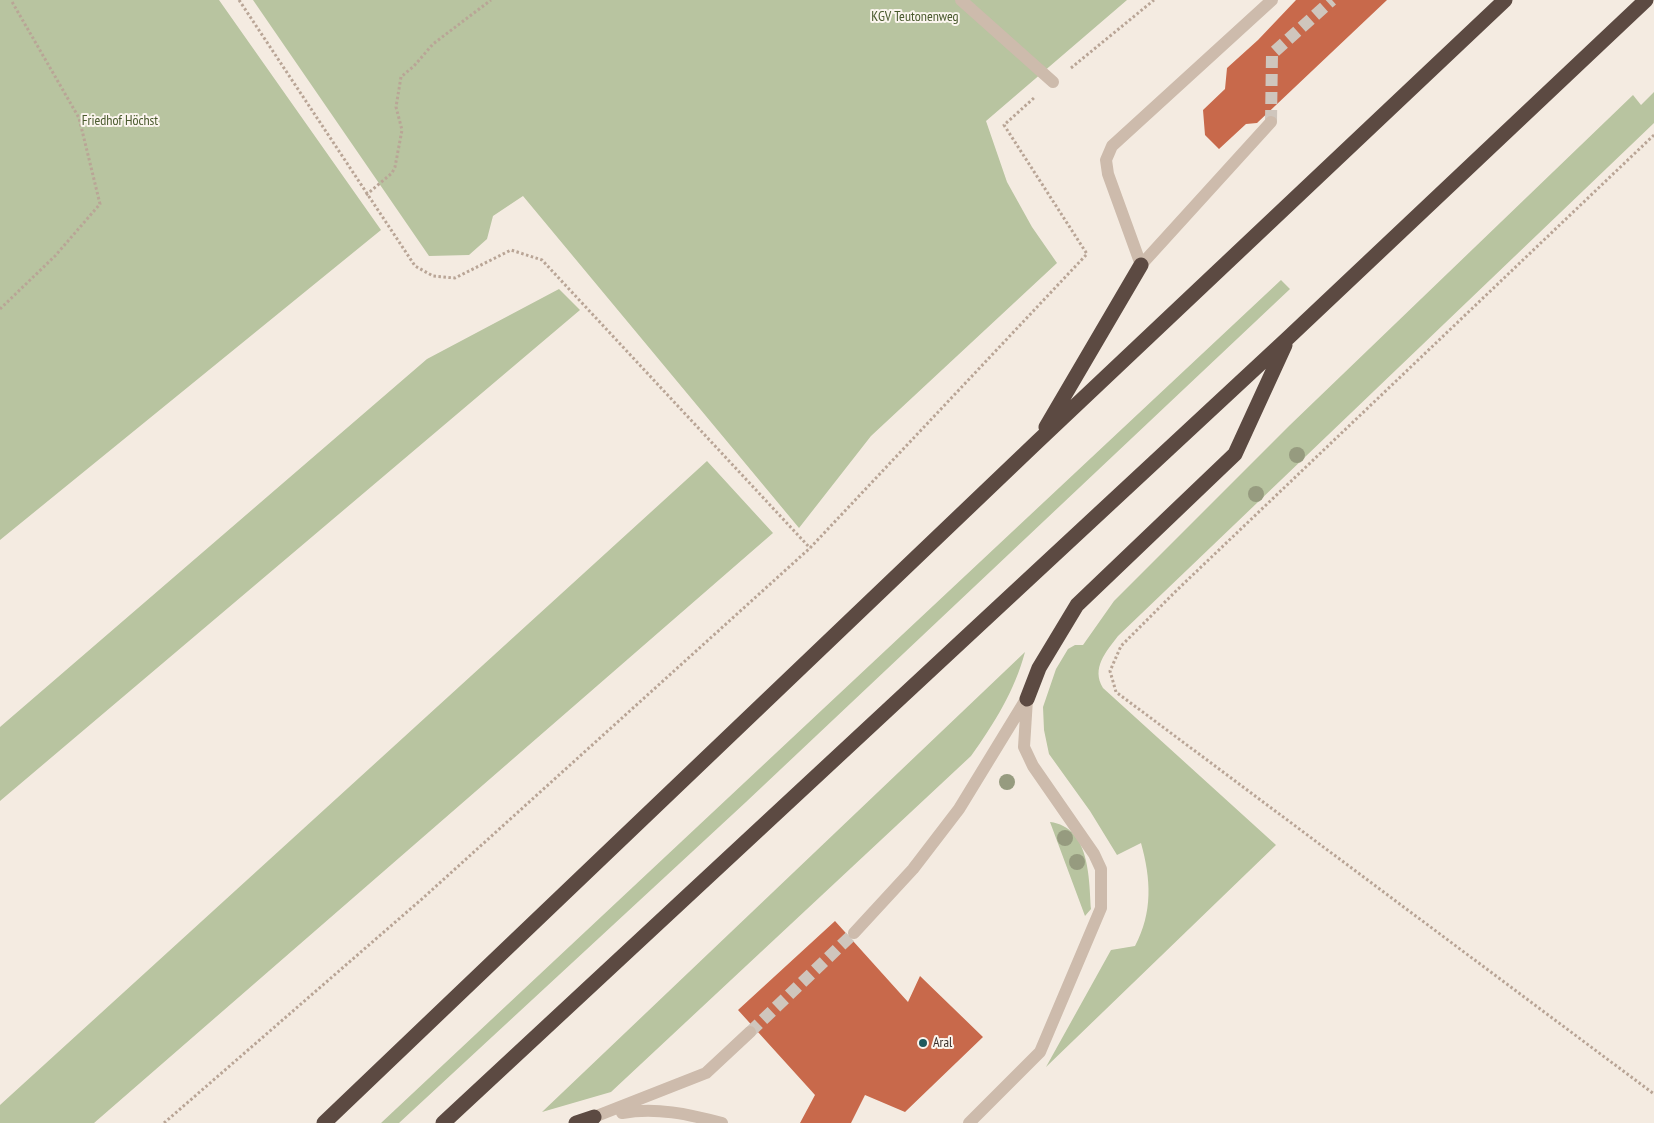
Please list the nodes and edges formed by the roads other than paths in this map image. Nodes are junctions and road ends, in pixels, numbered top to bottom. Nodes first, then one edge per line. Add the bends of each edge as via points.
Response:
1 (961, 0) edge
2 (1272, 0) edge
3 (1505, 0) edge
4 (1646, 0) edge
5 (1053, 82) road end
6 (1271, 122) tunnel mouth
7 (1141, 264) junction
8 (1289, 337) junction
9 (1038, 442) junction
10 (1027, 699) junction
11 (854, 933) tunnel mouth
12 (750, 1032) tunnel mouth
13 (594, 1117) junction
14 (324, 1123) edge
15 (443, 1123) edge
16 (576, 1123) edge
17 (722, 1123) edge
18 (969, 1123) edge

1 - 5 lane
2 - 7 lane via 1112,146 1106,160 1108,174
3 - 9 highway
4 - 8 highway
6 - 7 lane
7 - 9 highway
8 - 10 highway via 1235,454 1077,605 1039,668
8 - 15 highway
9 - 14 highway
10 - 11 lane via 959,809 913,869
10 - 18 lane via 1024,747 1033,766 1094,854 1101,869 1101,908 1040,1052
12 - 13 lane via 706,1073
13 - 16 highway
13 - 17 lane via 645,1109 689,1114

